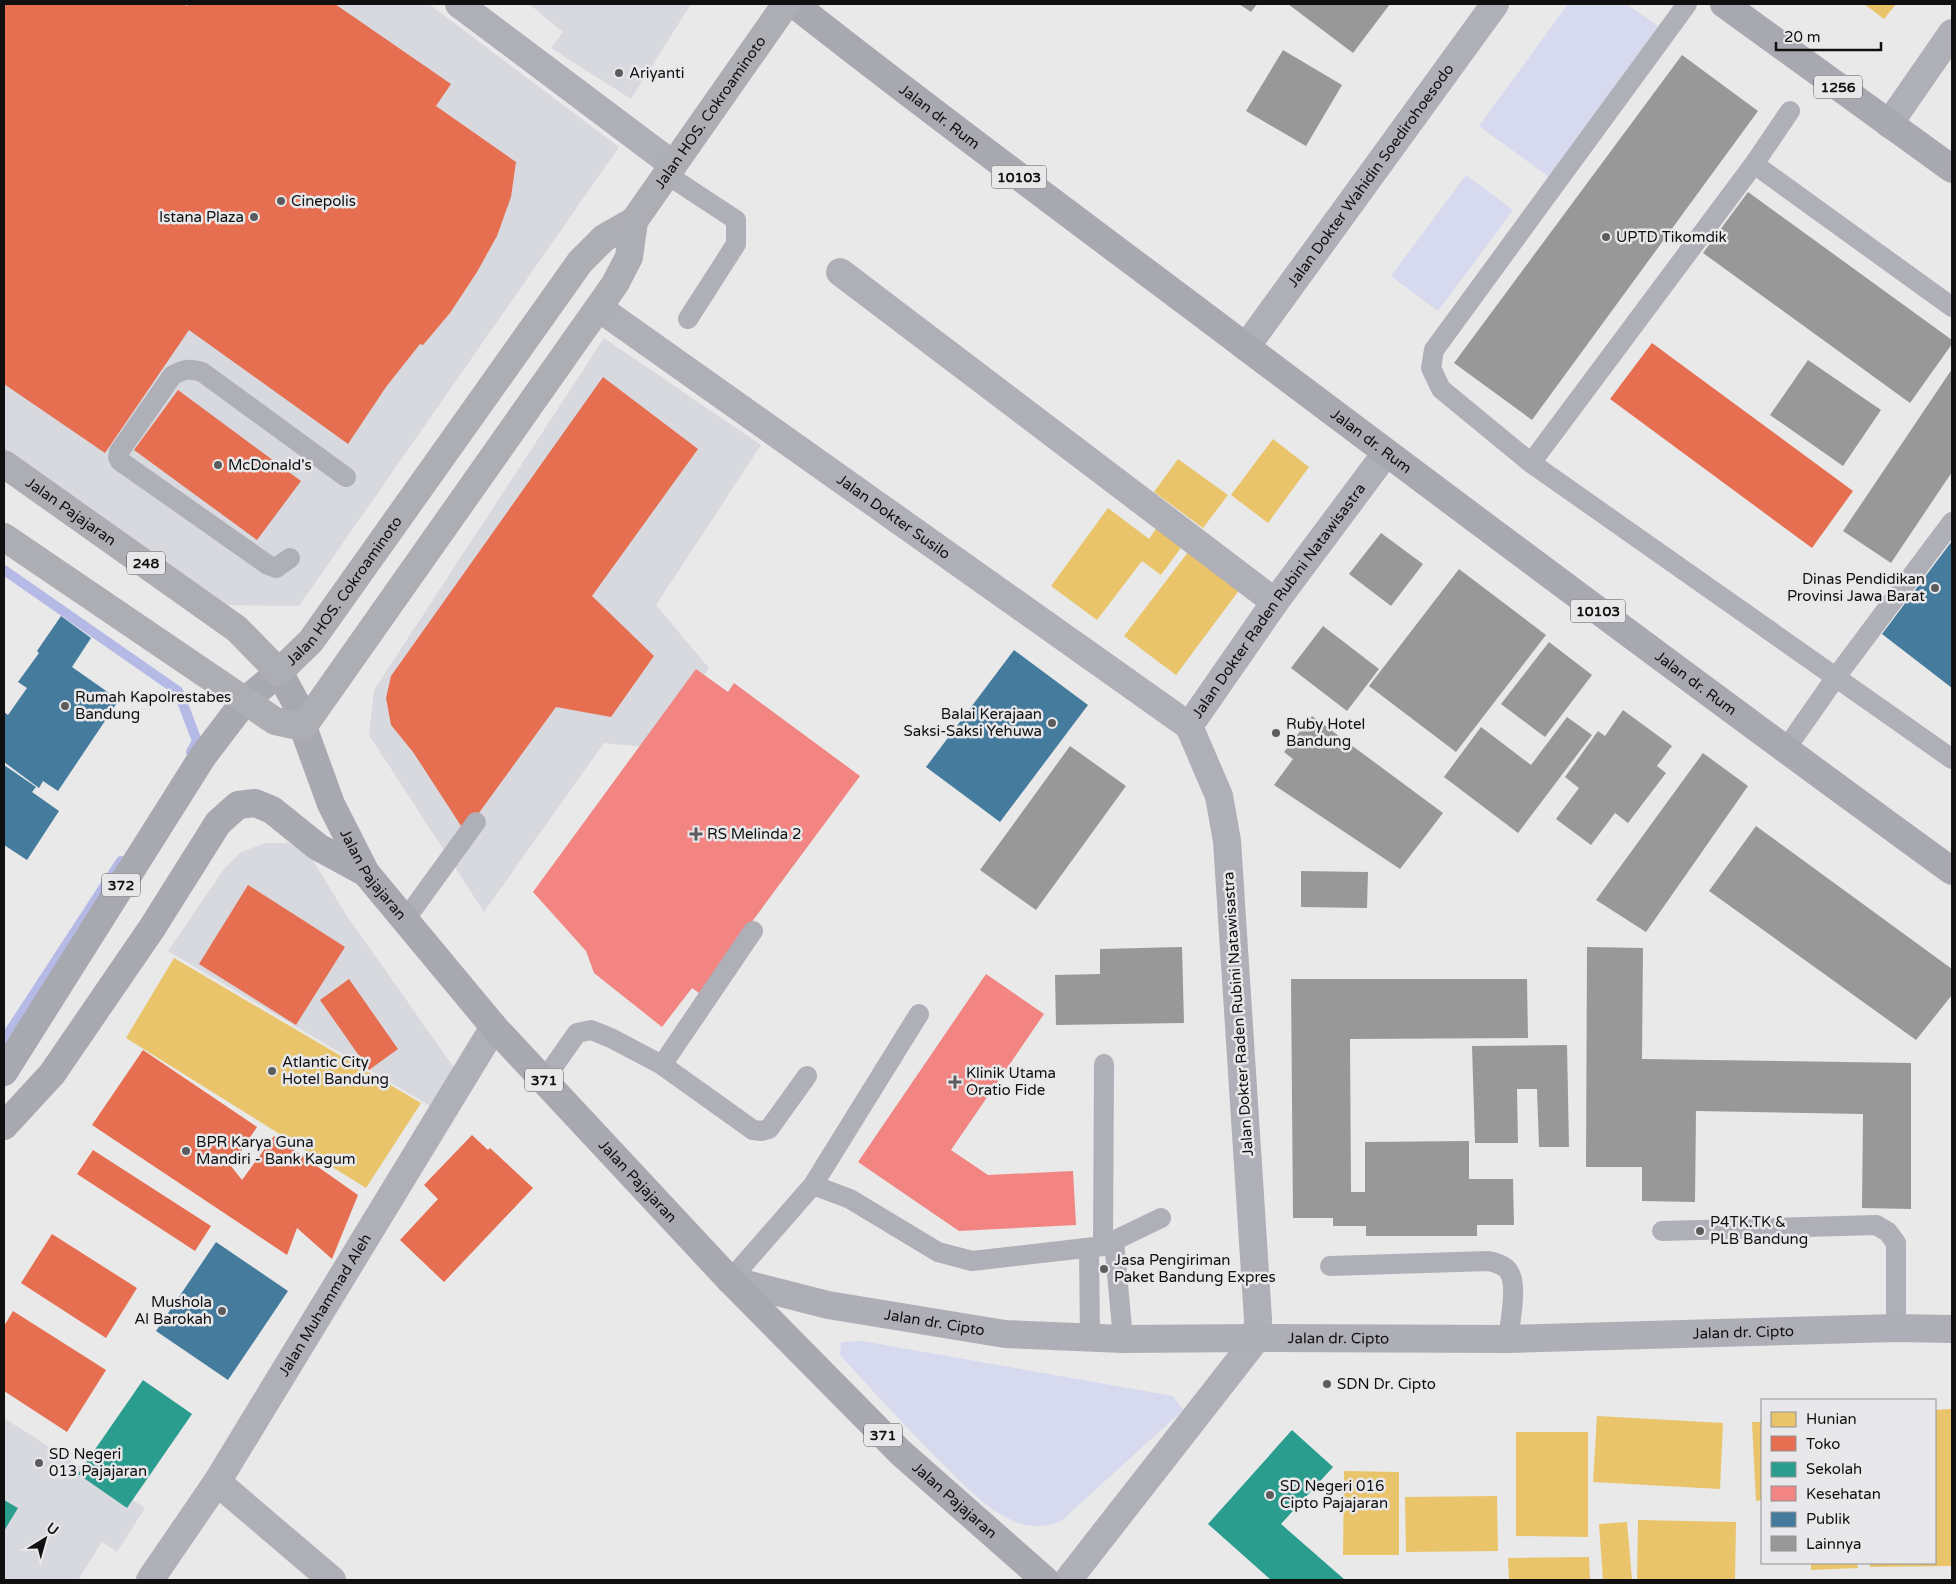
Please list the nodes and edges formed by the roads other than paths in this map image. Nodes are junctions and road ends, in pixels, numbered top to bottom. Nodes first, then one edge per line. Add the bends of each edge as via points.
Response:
1 (459, 4) edge
2 (786, 4) edge
3 (794, 4) edge
4 (1495, 4) edge
5 (1688, 4) edge
6 (1724, 4) edge
7 (1952, 33) edge
8 (1790, 111) dead end
9 (1889, 124) junction
10 (1754, 164) junction
11 (669, 169) junction
12 (1952, 169) edge
13 (634, 220) junction
14 (840, 272) dead end
15 (1952, 307) edge
16 (599, 308) junction
17 (688, 319) dead end
18 (1246, 347) junction
19 (1386, 453) junction
20 (1531, 463) junction
21 (4, 464) edge
22 (346, 476) dead end
23 (1952, 522) edge
24 (4, 537) edge
25 (290, 558) dead end
26 (1276, 602) junction
27 (279, 672) junction
28 (1836, 677) junction
29 (245, 701) junction
30 (1189, 726) junction
31 (303, 727) junction
32 (1785, 750) junction
33 (1952, 759) edge
34 (476, 822) dead end
35 (1952, 871) edge
36 (366, 873) junction
37 (405, 920) junction
38 (753, 931) dead end
39 (919, 1014) dead end
40 (494, 1027) junction
41 (1104, 1064) dead end
42 (662, 1065) junction
43 (4, 1072) edge
44 (807, 1076) dead end
45 (544, 1080) junction
46 (4, 1126) edge
47 (813, 1186) junction
48 (1161, 1218) dead end
49 (1662, 1231) dead end
50 (1102, 1245) junction
51 (1330, 1266) dead end
52 (730, 1280) junction
53 (1896, 1328) junction
54 (1952, 1329) edge
55 (1090, 1337) junction
56 (1257, 1338) junction
57 (1122, 1339) junction
58 (1508, 1339) junction
59 (217, 1482) junction
60 (150, 1580) edge
61 (332, 1580) edge
62 (1045, 1580) edge
63 (1068, 1580) edge

1 - 11 street
2 - 11 highway, Jalan HOS. Cokroaminoto
3 - 18 main road, Jalan dr. Rum / 10103
4 - 18 street, Jalan Dokter Wahidin Soedirohoesodo
5 - 20 lane via 1434,350 1431,368 1441,389
6 - 9 main road, 1256
7 - 9 street
8 - 10 lane
9 - 12 main road, 1256
10 - 15 lane
10 - 20 lane
11 - 13 highway, Jalan HOS. Cokroaminoto
11 - 17 lane via 736,220 736,244
13 - 16 highway, Jalan HOS. Cokroaminoto via 630,256
13 - 27 highway, Jalan HOS. Cokroaminoto via 604,238 580,262 311,641
14 - 26 street
16 - 30 street, Jalan Dokter Susilo
16 - 31 highway, Jalan HOS. Cokroaminoto
18 - 19 main road, Jalan dr. Rum / 10103
19 - 26 street, Jalan Dokter Raden Rubini Natawisastra
19 - 32 main road, Jalan dr. Rum / 10103
20 - 28 lane
21 - 27 highway, Jalan Pajajaran / 248 via 237,629
22 - 25 lane via 192,368 172,376 119,452 120,461 268,565 276,568
23 - 28 lane
24 - 29 highway
26 - 30 street, Jalan Dokter Raden Rubini Natawisastra
27 - 29 main road, Jalan HOS. Cokroaminoto
27 - 31 main road, Jalan Pajajaran / 248 via 297,705
28 - 32 lane
28 - 33 lane
29 - 31 highway via 275,721
29 - 43 main road, Jalan HOS. Cokroaminoto / 372 via 203,756
30 - 56 street, Jalan Dokter Raden Rubini Natawisastra via 1219,796 1227,841
31 - 36 main road, Jalan Pajajaran / 371 via 331,804
32 - 35 main road, Jalan dr. Rum / 10103
34 - 37 lane
36 - 37 main road, Jalan Pajajaran / 371
36 - 46 main road via 318,847 272,810 255,803 238,805 218,823 152,928 52,1074
37 - 40 main road, Jalan Pajajaran / 371
38 - 42 lane
39 - 47 lane
40 - 45 main road, Jalan Pajajaran / 371
40 - 59 street, Jalan Muhammad Aleh
41 - 50 lane
42 - 44 lane via 753,1130 761,1132 769,1129
42 - 45 lane via 600,1032 584,1030 577,1033
45 - 52 main road, Jalan Pajajaran / 371
47 - 50 lane via 850,1199 938,1252 972,1261
47 - 52 lane
48 - 50 lane
49 - 53 lane via 1876,1225 1888,1232 1896,1243
50 - 55 lane
50 - 57 lane
51 - 58 lane via 1489,1261 1503,1266 1513,1281
52 - 55 main road, Jalan dr. Cipto via 828,1305 1005,1334
52 - 62 main road, Jalan Pajajaran / 371 via 901,1453
53 - 54 main road, Jalan dr. Cipto
53 - 58 main road, Jalan dr. Cipto
55 - 57 main road, Jalan dr. Cipto
56 - 57 main road, Jalan dr. Cipto
56 - 58 main road, Jalan dr. Cipto
56 - 63 street
59 - 60 street, Jalan Muhammad Aleh
59 - 61 street

